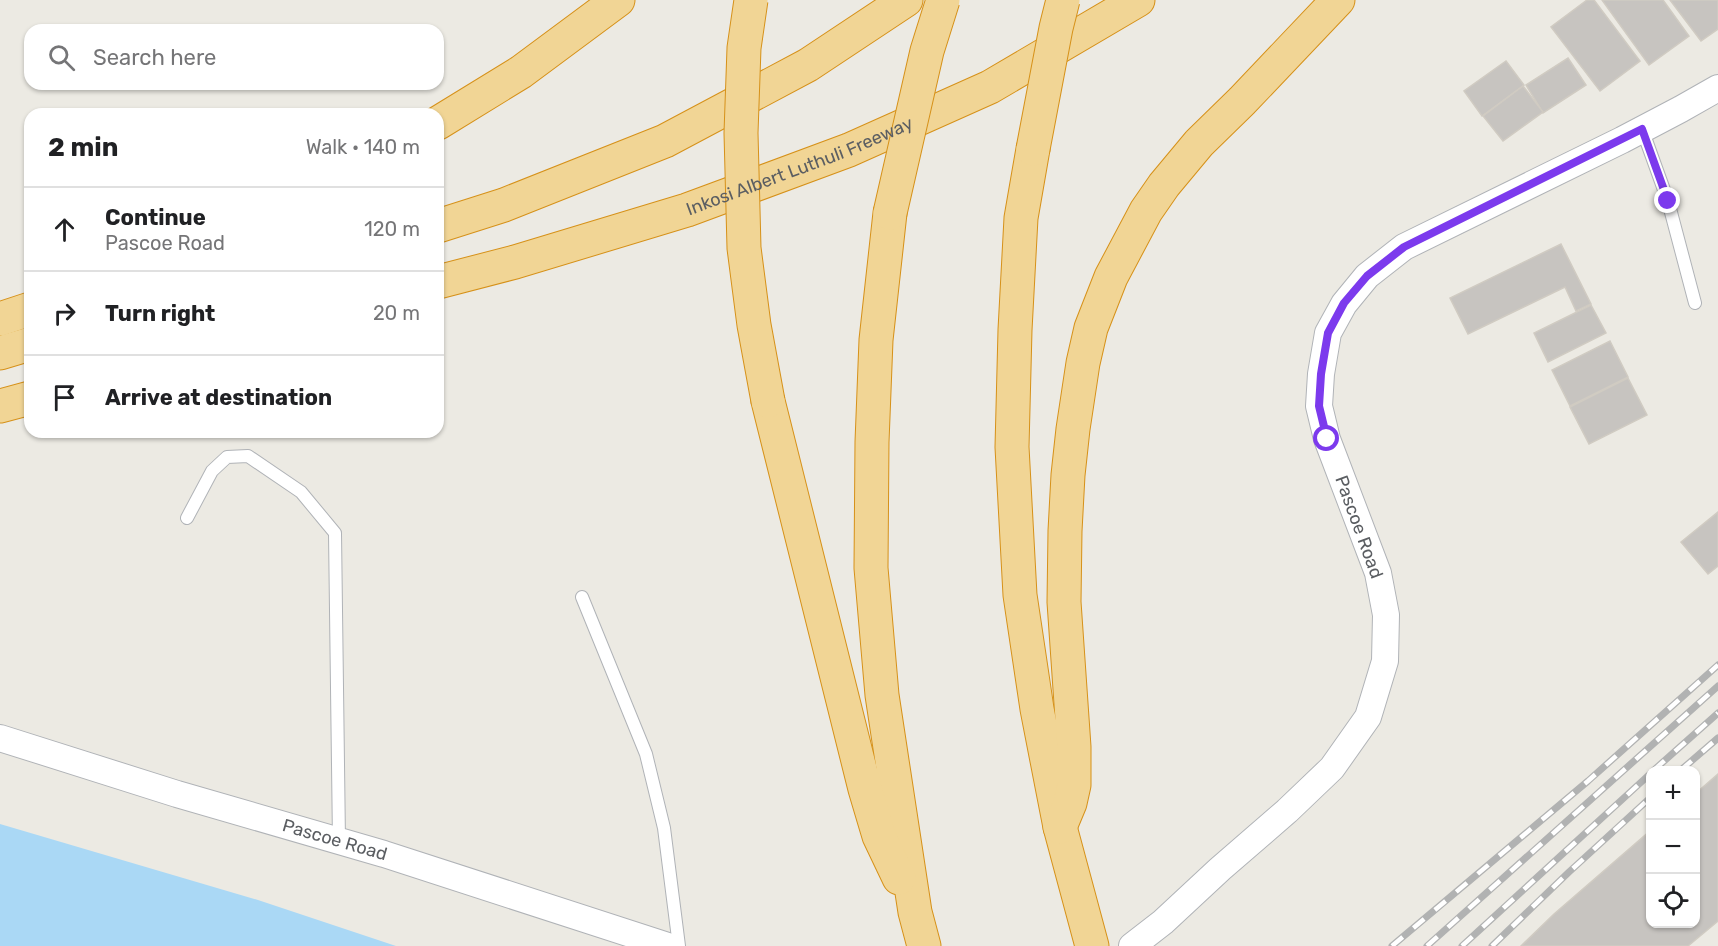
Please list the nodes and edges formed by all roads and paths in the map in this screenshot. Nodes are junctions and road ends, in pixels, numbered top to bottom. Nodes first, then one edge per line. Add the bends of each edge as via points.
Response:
1 (618, 0) edge
2 (751, 0) edge
3 (906, 0) edge
4 (943, 0) edge
5 (1063, 0) edge
6 (1138, 0) edge
7 (1338, 0) edge
8 (1718, 87) edge
9 (444, 119) edge
10 (1642, 129) junction
11 (444, 224) edge
12 (444, 280) edge
13 (1695, 303) dead end
14 (24, 311) edge
15 (0, 319) edge
16 (24, 346) edge
17 (0, 353) edge
18 (24, 400) edge
19 (0, 406) edge
20 (187, 518) dead end
21 (582, 597) dead end
22 (0, 738) edge
23 (1060, 827) junction
24 (339, 841) junction
25 (915, 912) junction
26 (668, 946) edge
27 (679, 946) edge
28 (924, 946) edge
29 (1092, 946) edge
30 (1132, 946) edge

1 - 9 highway via 521,72
2 - 25 highway, bridge via 744,48 741,133 744,248 754,325 768,401 865,789 879,836
3 - 11 highway via 808,65 665,141 504,205
4 - 25 highway, bridge via 927,51 890,213 876,340 872,442 872,568 882,695
5 - 23 highway, bridge via 1021,218 1013,458 1020,595
6 - 12 highway, Inkosi Albert Luthuli Freeway via 990,87 849,150 687,210
7 - 23 highway via 1199,143 1164,185 1111,277 1091,328 1072,429 1068,475 1065,602 1074,785
8 - 10 street, Pascoe Road
10 - 13 lane via 1668,201
10 - 30 street, Pascoe Road via 1404,247 1367,276 1344,303 1328,333 1319,406 1327,439 1378,573 1386,615 1385,661 1368,717 1332,768
14 - 15 highway
16 - 17 highway
18 - 19 highway
20 - 24 lane via 212,471 227,456 248,456 301,492 335,533
21 - 27 lane via 646,754 664,828
22 - 24 street, Pascoe Road
23 - 29 highway
24 - 26 street, Pascoe Road
25 - 28 highway

